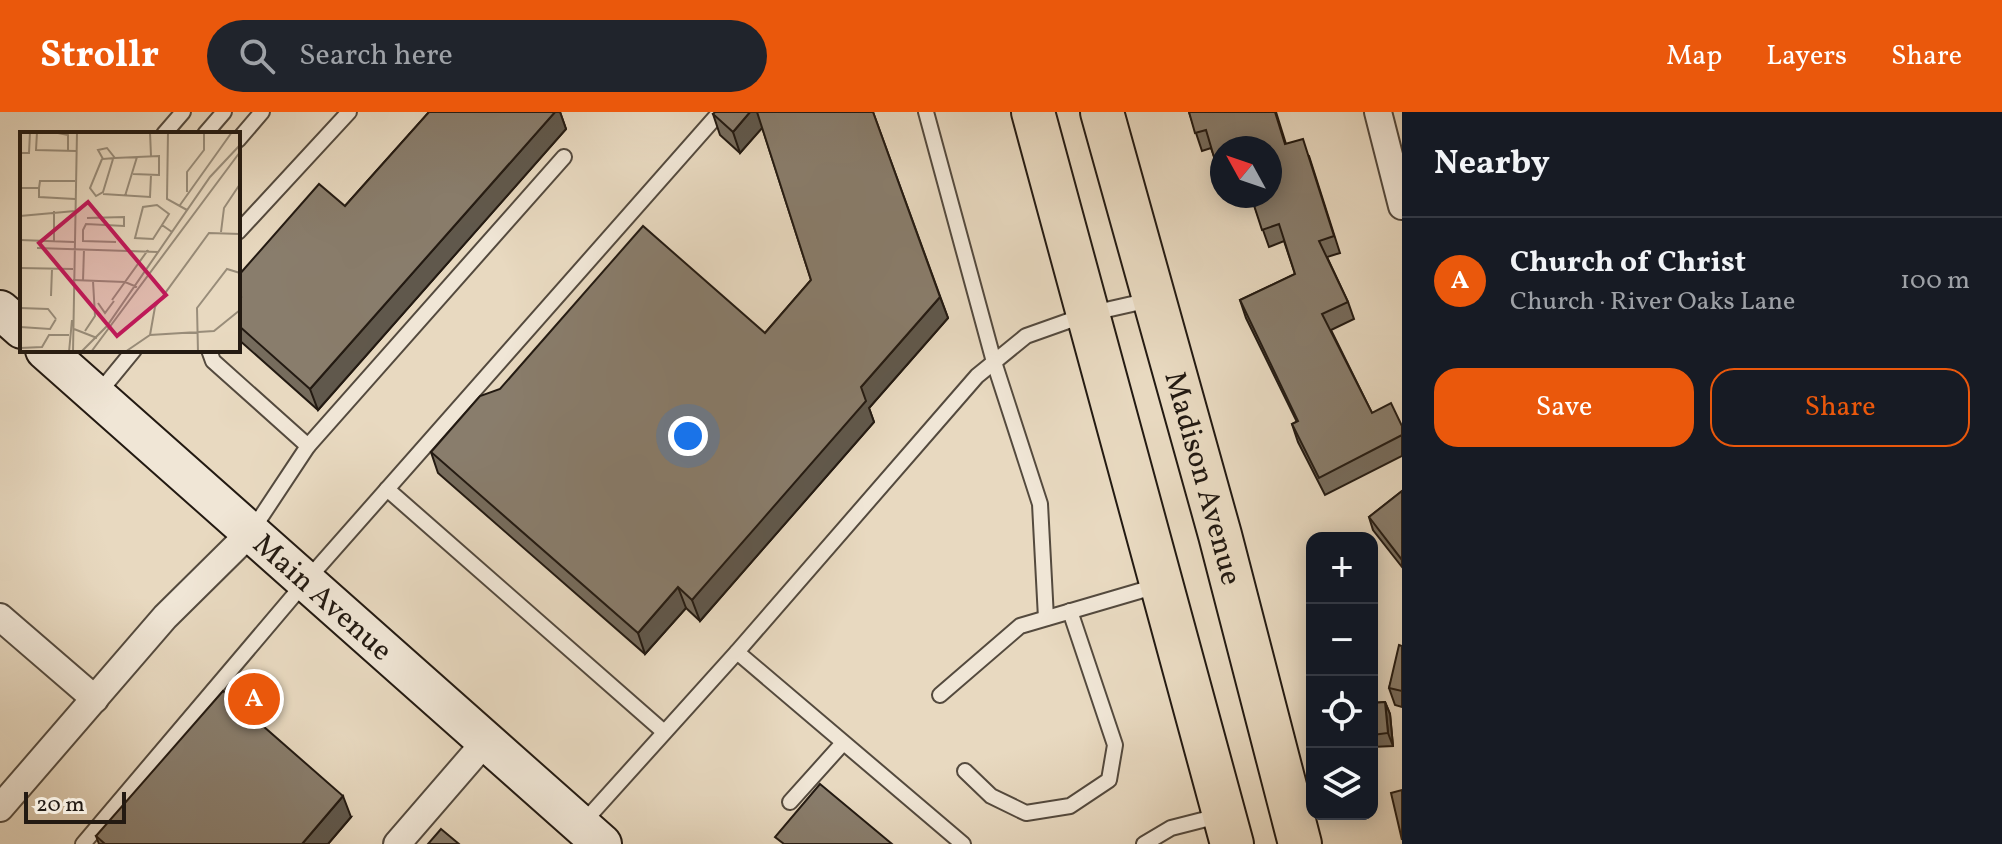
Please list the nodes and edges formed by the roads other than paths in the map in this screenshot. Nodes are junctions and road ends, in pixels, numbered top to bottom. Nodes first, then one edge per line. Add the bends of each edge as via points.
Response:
1 (183, 112) edge
2 (224, 112) edge
3 (262, 112) edge
4 (349, 112) edge
5 (720, 112) edge
6 (926, 112) edge
7 (1033, 112) edge
8 (1102, 112) edge
9 (1378, 112) edge
10 (166, 132) edge
11 (207, 132) edge
12 (240, 138) edge
13 (564, 157) dead end
14 (1402, 206) edge
15 (240, 230) edge
16 (1154, 299) junction
17 (0, 310) edge
18 (1088, 314) junction
19 (20, 327) edge
20 (47, 352) edge
21 (132, 352) edge
22 (210, 352) edge
23 (994, 362) junction
24 (96, 395) junction
25 (308, 446) junction
26 (387, 489) junction
27 (251, 532) junction
28 (306, 581) junction
29 (1162, 584) junction
30 (1070, 611) junction
31 (0, 617) edge
32 (1046, 618) junction
33 (737, 652) junction
34 (940, 695) dead end
35 (95, 699) junction
36 (664, 732) junction
37 (486, 741) junction
38 (843, 743) junction
39 (965, 771) dead end
40 (790, 802) dead end
41 (0, 808) edge
42 (1228, 829) edge
43 (592, 835) edge
44 (83, 844) edge
45 (397, 844) edge
46 (963, 844) edge
47 (1144, 844) edge
48 (1300, 844) edge

1 - 10 lane
2 - 11 lane
3 - 12 lane
4 - 15 lane
5 - 26 lane
6 - 23 lane
7 - 18 main road
8 - 16 main road, Madison Avenue
9 - 14 street
13 - 25 lane
16 - 18 lane
16 - 48 main road, Madison Avenue
17 - 19 street
18 - 23 lane via 1026,336
18 - 29 main road
20 - 24 street, Main Avenue
21 - 24 lane
22 - 25 lane via 213,361
23 - 32 lane via 1040,504
23 - 33 lane
24 - 27 street, Main Avenue
25 - 27 lane
26 - 28 lane
26 - 36 lane
27 - 28 street, Main Avenue
27 - 35 street via 165,617
28 - 37 street, Main Avenue
28 - 44 lane
29 - 30 lane
29 - 42 main road
30 - 32 lane
30 - 39 lane via 1115,745 1109,780 1070,806 1026,813 991,796
31 - 35 street
32 - 34 lane via 1020,626
33 - 36 lane
33 - 38 lane
35 - 41 street
36 - 43 lane
37 - 43 street, Main Avenue
37 - 45 street
38 - 40 lane
38 - 46 lane
42 - 47 lane via 1171,828

